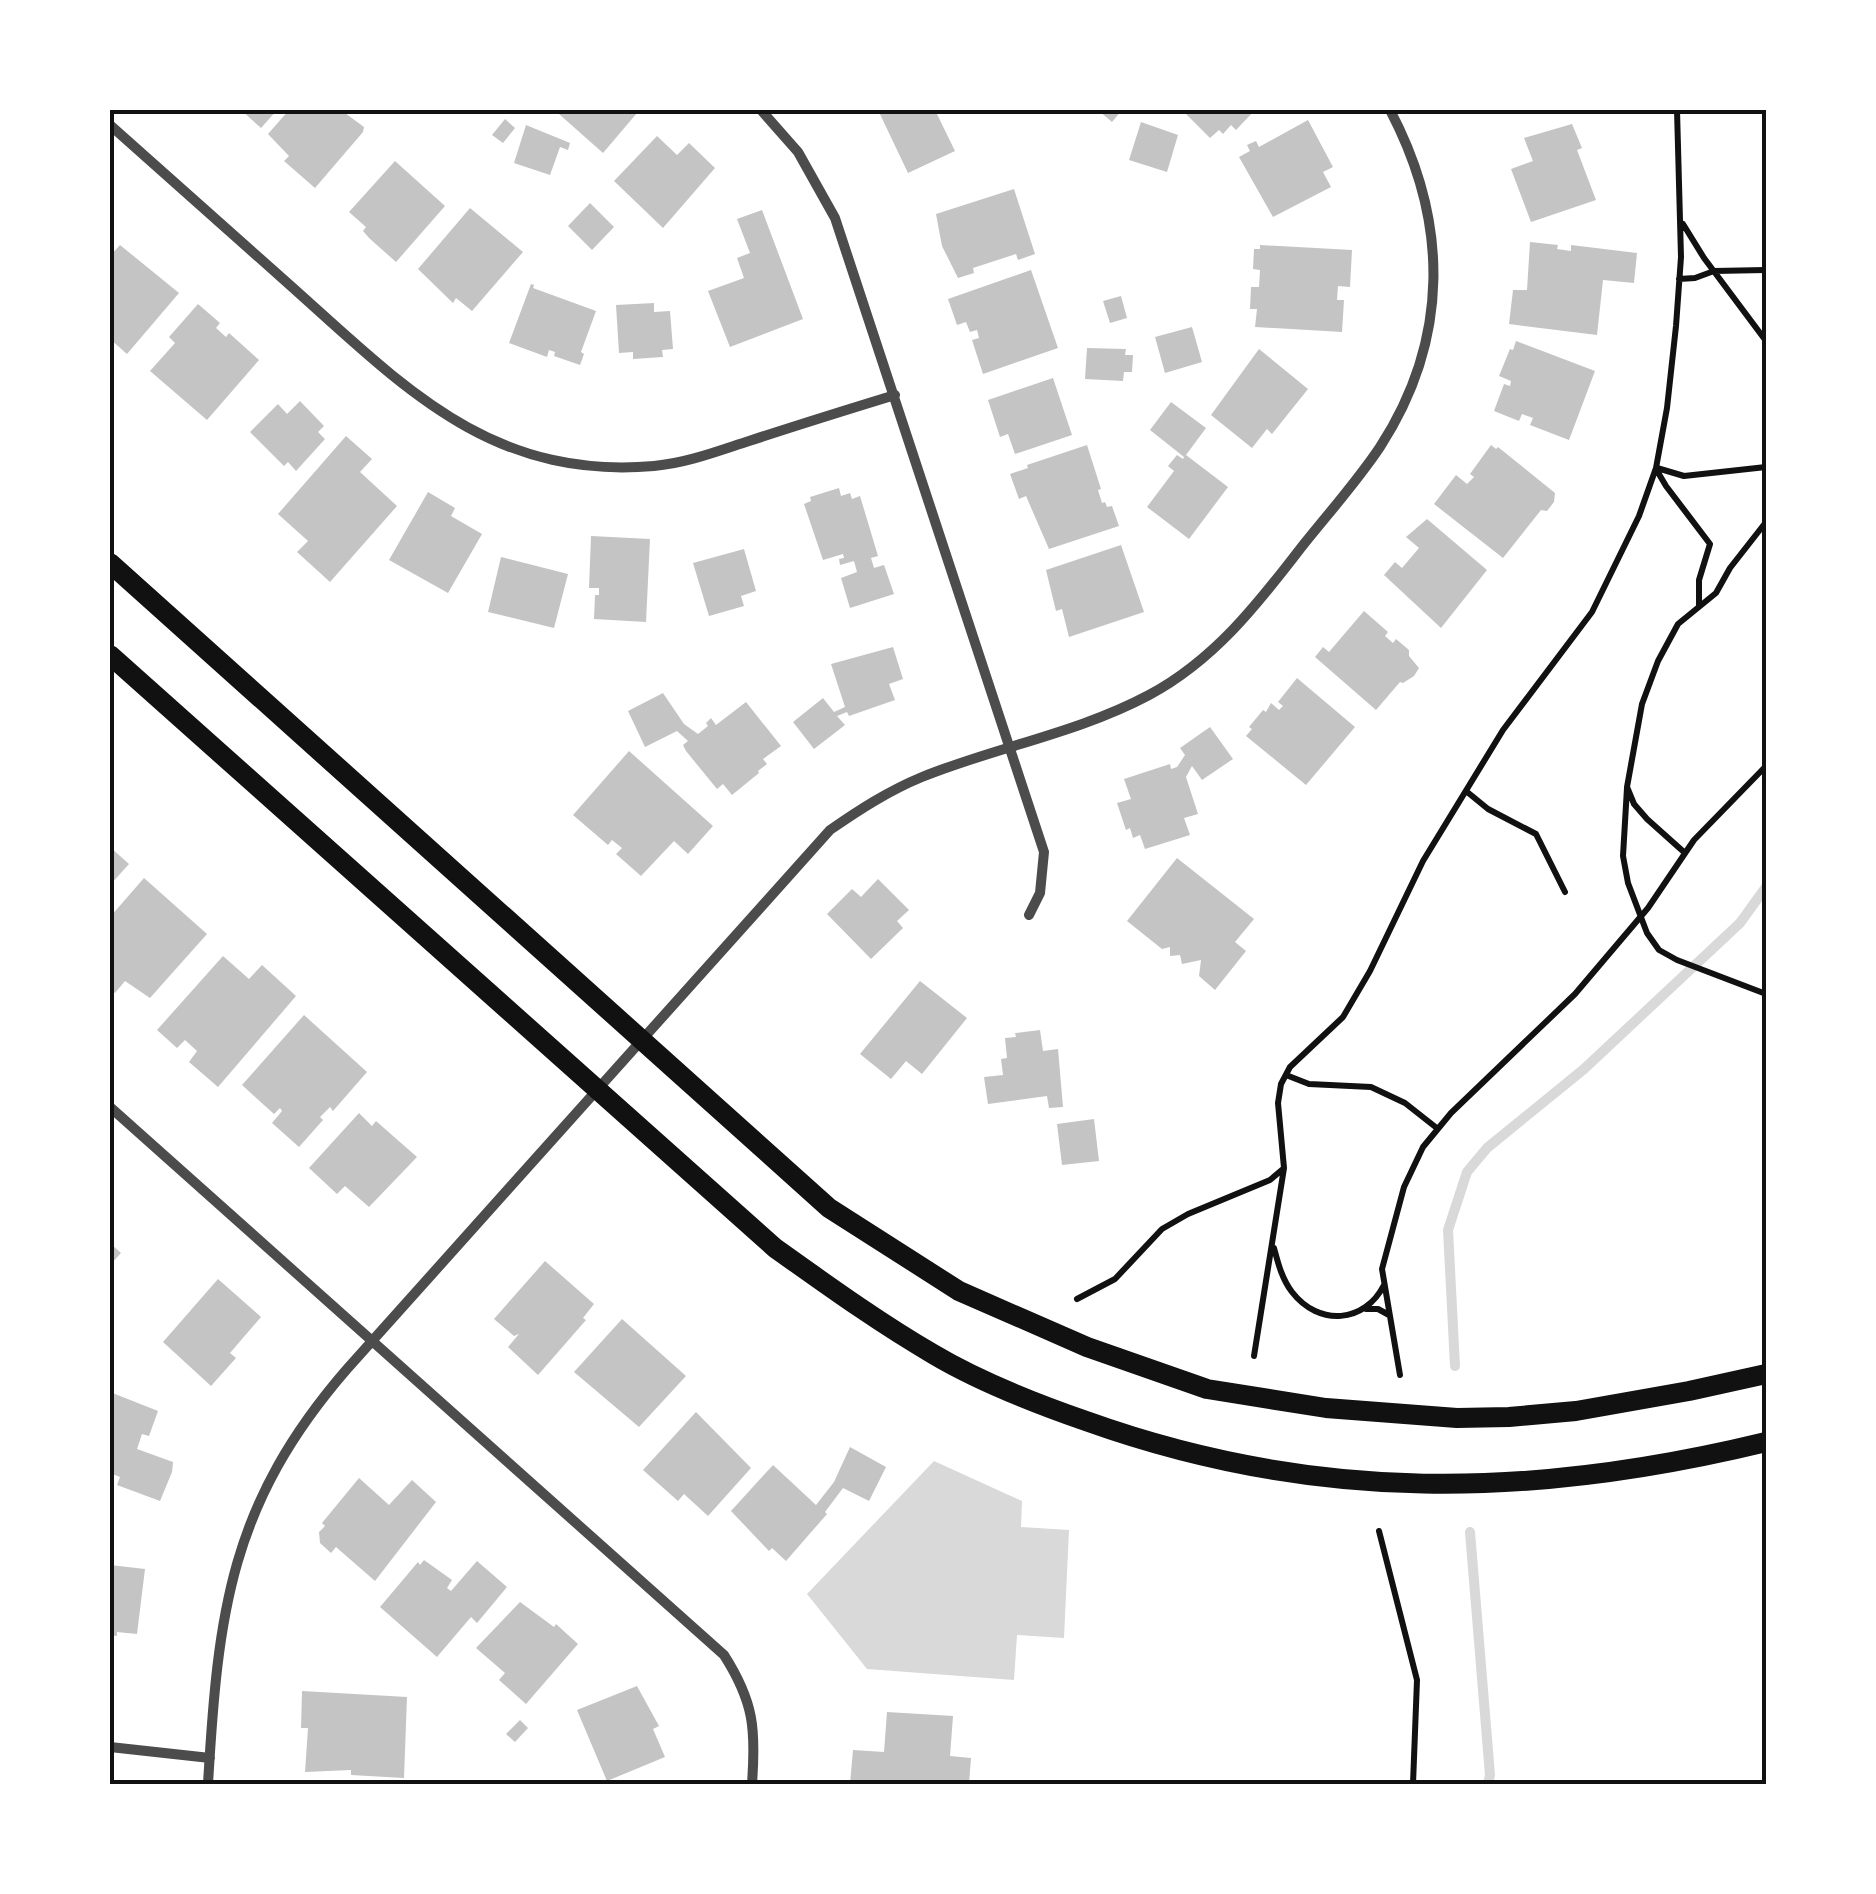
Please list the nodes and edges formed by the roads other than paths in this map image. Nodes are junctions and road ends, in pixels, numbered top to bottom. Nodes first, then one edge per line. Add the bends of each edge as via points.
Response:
1 (760, 110) edge
2 (1390, 110) edge
3 (110, 125) edge
4 (895, 395) junction
5 (110, 563) edge
6 (110, 655) edge
7 (1011, 747) junction
8 (1028, 916) dead end
9 (642, 1038) junction
10 (597, 1089) junction
11 (110, 1107) edge
12 (372, 1342) junction
13 (1766, 1374) edge
14 (1766, 1442) edge
15 (110, 1747) edge
16 (210, 1758) junction
17 (208, 1784) edge
18 (752, 1784) edge

1 - 4 street via 798,152 836,218
2 - 7 street via 1423,185 1434,286 1422,354 1380,448 1246,618 1187,670 1115,712
3 - 4 street via 434,408 492,442 540,459 658,466
4 - 7 street
5 - 9 main road
6 - 10 main road
7 - 8 street via 1044,852 1040,893
7 - 9 street via 923,776 830,830
9 - 10 street
9 - 13 main road via 829,1208 959,1291 1087,1347 1207,1389 1326,1408 1509,1417 1576,1411
10 - 12 street
10 - 14 main road via 776,1248 846,1300 936,1356 1041,1405 1156,1446 1280,1474 1500,1484 1650,1467
11 - 12 street
12 - 16 street via 301,1426 256,1504 230,1586
12 - 18 street via 724,1655 750,1706
15 - 16 street
16 - 17 street

